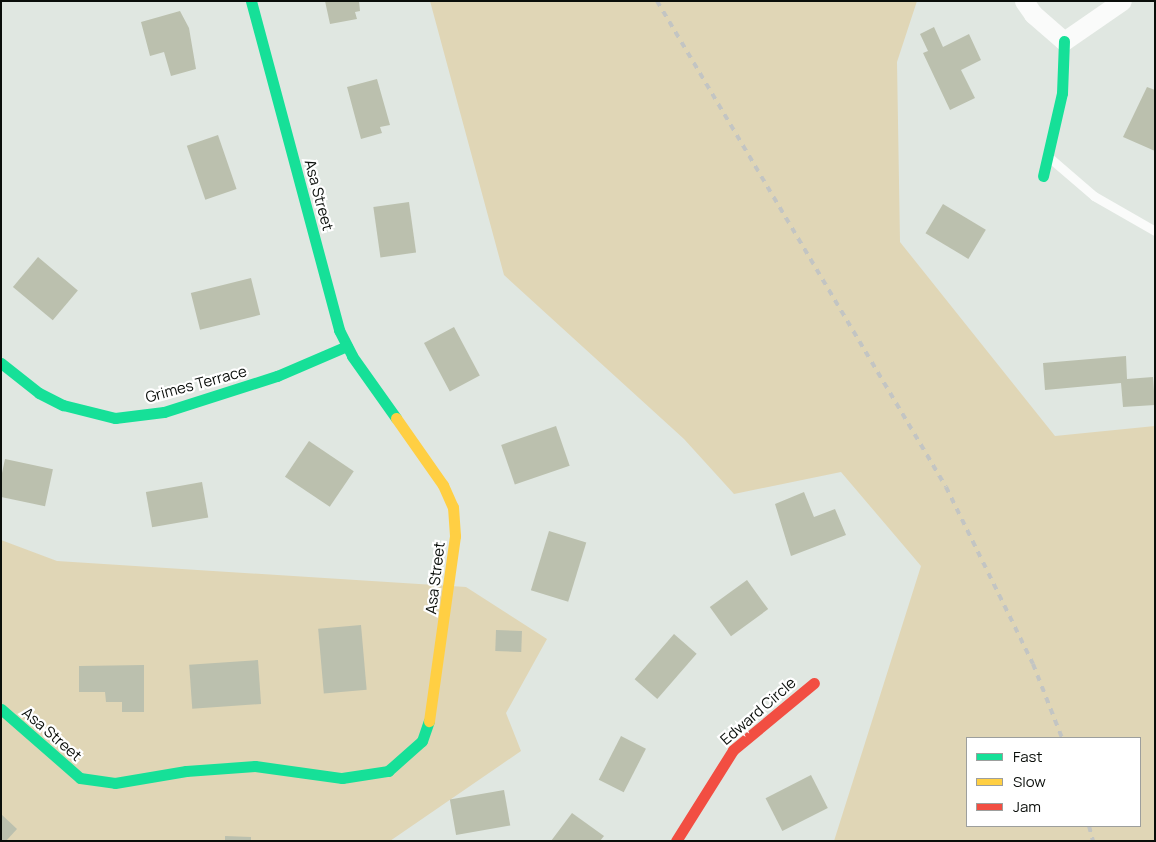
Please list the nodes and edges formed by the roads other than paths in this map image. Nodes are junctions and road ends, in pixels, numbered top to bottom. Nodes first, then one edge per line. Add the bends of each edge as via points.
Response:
1 (251, 1) edge
2 (1024, 1) edge
3 (1122, 1) edge
4 (1064, 41) junction
5 (1048, 156) junction
6 (1043, 176) dead end
7 (1155, 231) edge
8 (347, 346) junction
9 (1, 363) edge
10 (814, 683) dead end
11 (1, 709) edge
12 (676, 841) edge

1 - 8 street, Asa Street
2 - 4 street via 1033,14
3 - 4 street
4 - 5 street via 1062,93
5 - 6 street
5 - 7 lane via 1094,196
8 - 9 street, Grimes Terrace via 277,376 174,409 115,418 63,405 38,393
8 - 11 street, Asa Street via 443,485 453,507 455,536 433,710 422,741 388,771 342,778 255,766 186,771 115,783 80,778
10 - 12 street, Edward Circle via 733,750

